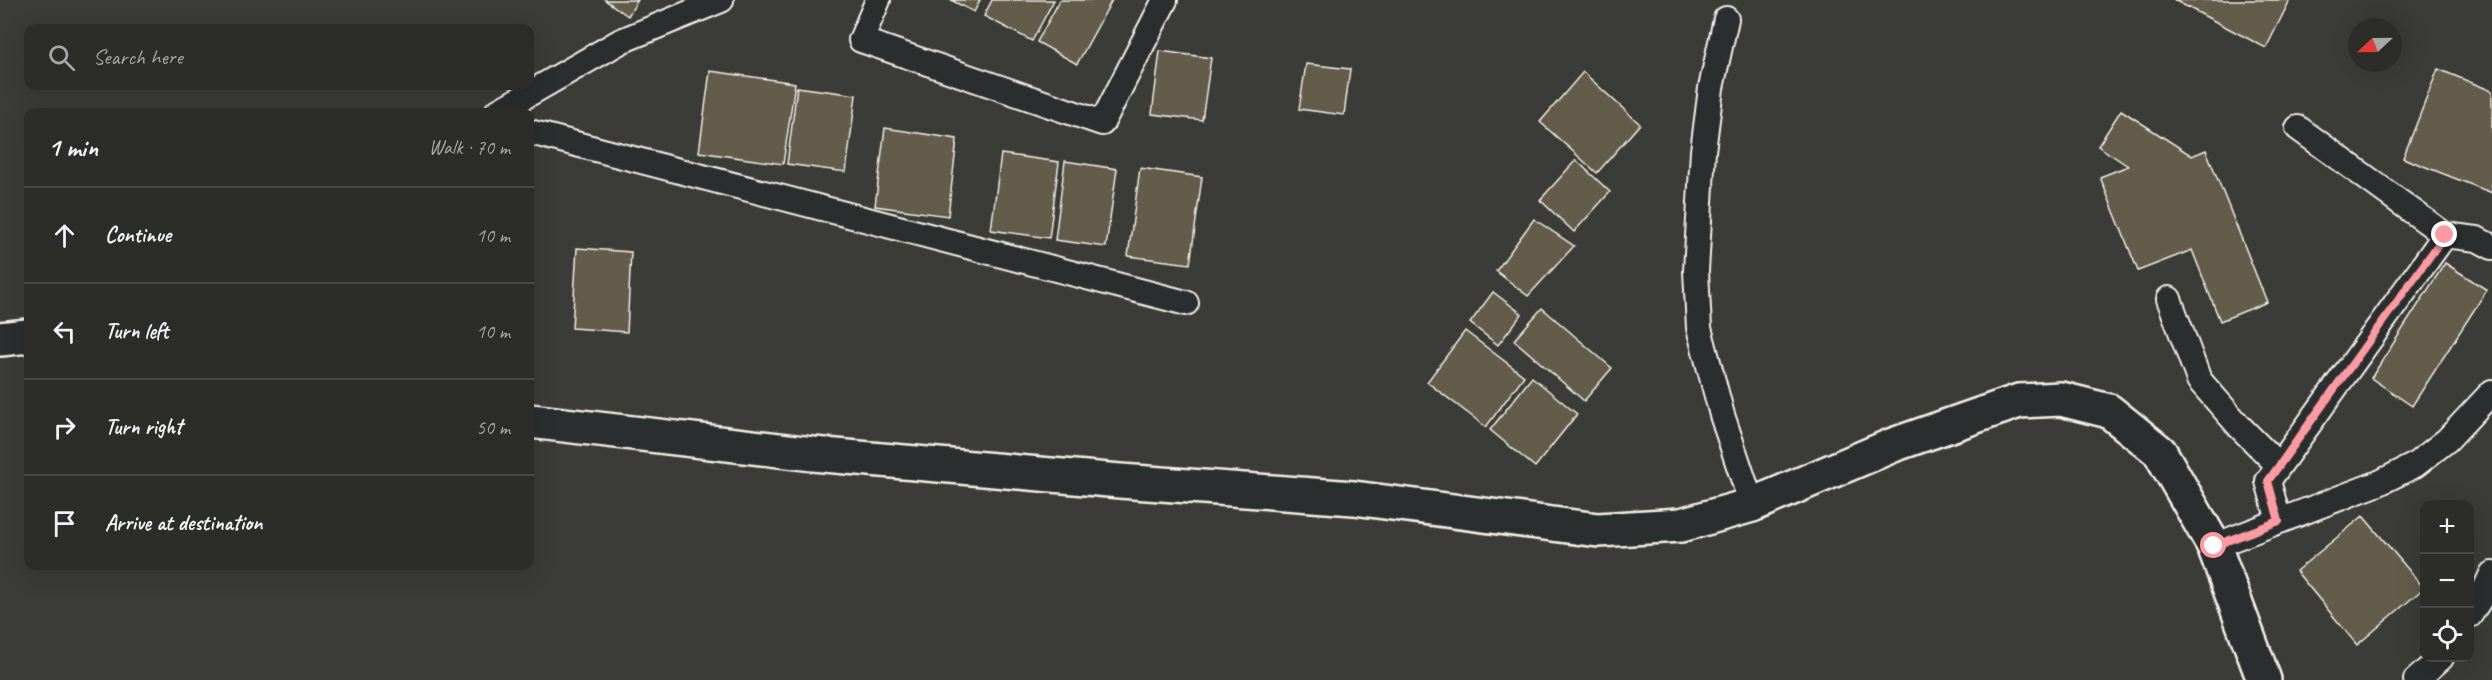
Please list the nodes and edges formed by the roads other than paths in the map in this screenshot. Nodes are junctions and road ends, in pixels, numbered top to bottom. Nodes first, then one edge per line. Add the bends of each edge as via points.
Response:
1 (722, 0) edge
2 (878, 0) edge
3 (1165, 0) edge
4 (1726, 19) dead end
5 (504, 108) edge
6 (2298, 128) dead end
7 (534, 133) edge
8 (2445, 235) junction
9 (2492, 247) edge
10 (2169, 298) dead end
11 (1186, 303) dead end
12 (24, 336) edge
13 (0, 339) edge
14 (2492, 392) edge
15 (534, 421) edge
16 (2279, 466) junction
17 (1752, 505) junction
18 (2279, 521) junction
19 (2214, 546) junction
20 (2492, 574) edge
21 (2474, 608) edge
22 (2436, 662) edge
23 (2264, 680) edge
24 (2416, 680) edge

1 - 5 lane via 621,41
2 - 3 lane via 861,40 1102,123
4 - 17 lane via 1703,151 1696,272 1699,328
6 - 8 lane
7 - 11 lane
8 - 9 lane via 2476,239
8 - 16 lane
10 - 16 lane via 2199,380
12 - 13 street
14 - 18 lane via 2447,440 2415,465
15 - 17 street via 813,454 1354,498 1598,530 1681,525
16 - 18 lane via 2268,481
17 - 19 street via 1893,445 2019,401 2061,399 2109,411 2160,452
18 - 19 lane
19 - 23 street
20 - 21 lane
22 - 24 lane

